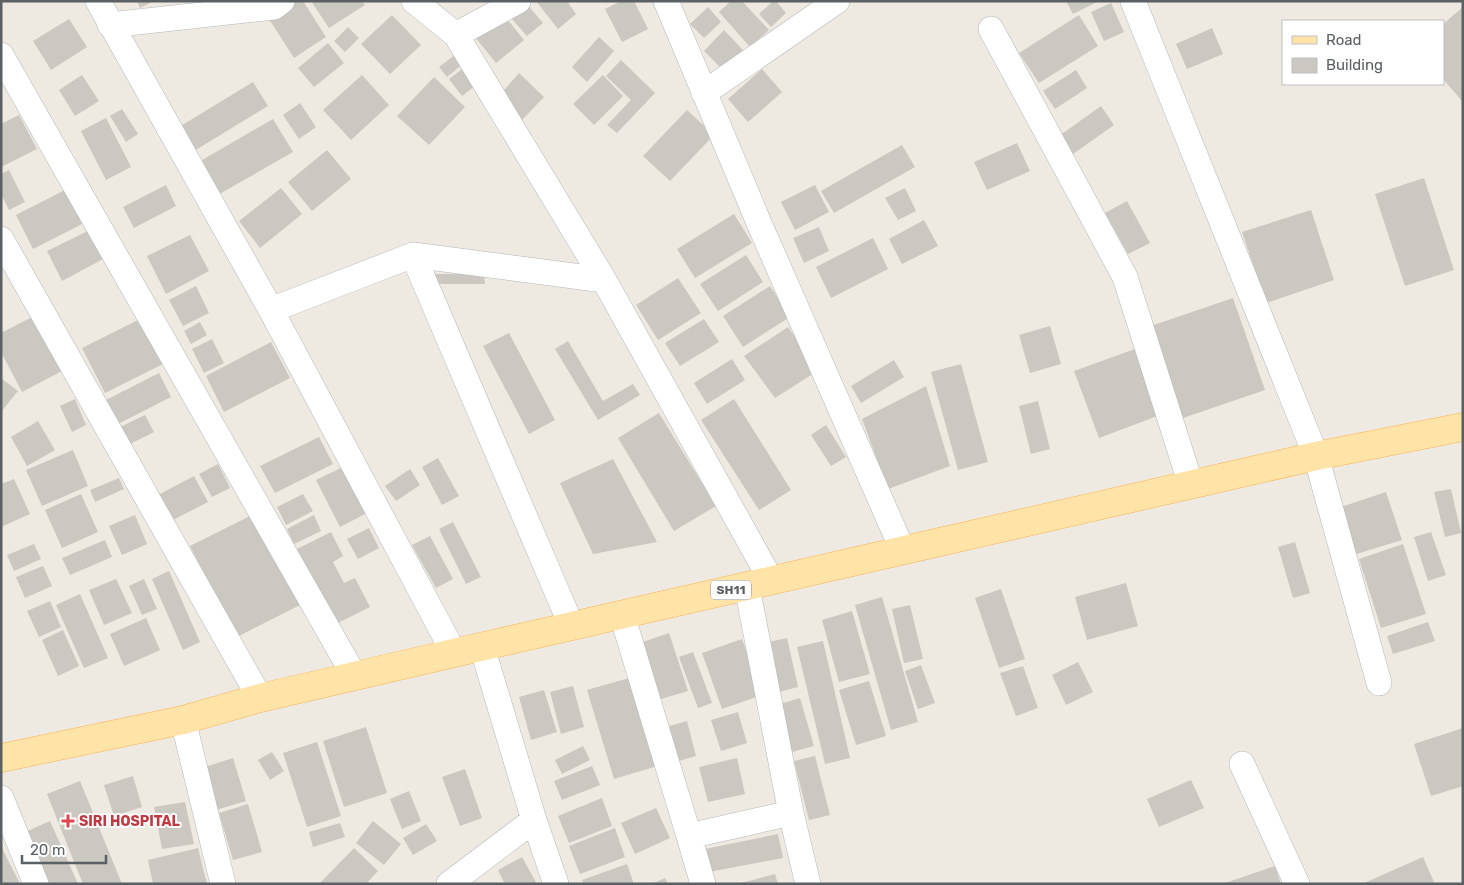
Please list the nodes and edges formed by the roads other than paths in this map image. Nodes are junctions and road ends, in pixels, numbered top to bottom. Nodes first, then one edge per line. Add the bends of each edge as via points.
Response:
1 (98, 1) edge
2 (282, 1) edge
3 (414, 1) edge
4 (518, 1) edge
5 (666, 1) edge
6 (837, 1) edge
7 (1133, 1) edge
8 (110, 25) junction
9 (991, 29) dead end
10 (456, 34) junction
11 (1, 56) edge
12 (704, 94) junction
13 (1, 239) edge
14 (413, 255) junction
15 (604, 280) junction
16 (271, 310) junction
17 (1463, 427) edge
18 (1316, 456) junction
19 (1191, 485) junction
20 (903, 551) junction
21 (759, 583) junction
22 (622, 615) junction
23 (572, 627) junction
24 (482, 647) junction
25 (454, 653) junction
26 (355, 677) junction
27 (1379, 683) dead end
28 (260, 698) junction
29 (183, 720) junction
30 (1, 758) edge
31 (1242, 764) dead end
32 (1, 798) edge
33 (791, 813) junction
34 (534, 820) junction
35 (689, 836) junction
36 (36, 884) edge
37 (223, 884) edge
38 (449, 884) edge
39 (556, 884) edge
40 (703, 884) edge
41 (808, 884) edge
42 (1298, 884) edge

1 - 8 street
2 - 8 street via 274,7
3 - 10 street
4 - 10 street
5 - 12 street
6 - 12 street
7 - 18 street
8 - 16 street
9 - 19 street via 1125,277
10 - 15 street
11 - 26 street
12 - 20 street
13 - 28 street
14 - 15 street
14 - 16 street
14 - 23 street
15 - 21 street
16 - 25 street
17 - 18 main road, SH11
18 - 19 main road, SH11
18 - 27 street
19 - 20 main road, SH11
20 - 21 main road, SH11
21 - 22 main road, SH11
21 - 33 street
22 - 23 main road, SH11
22 - 35 street
23 - 24 main road, SH11
24 - 25 main road, SH11
24 - 34 street
25 - 26 main road, SH11
26 - 28 main road, SH11
28 - 29 main road, SH11
29 - 30 main road, SH11
29 - 37 street
31 - 42 street
32 - 36 street
33 - 35 street
33 - 41 street
34 - 38 street
34 - 39 street
35 - 40 street

